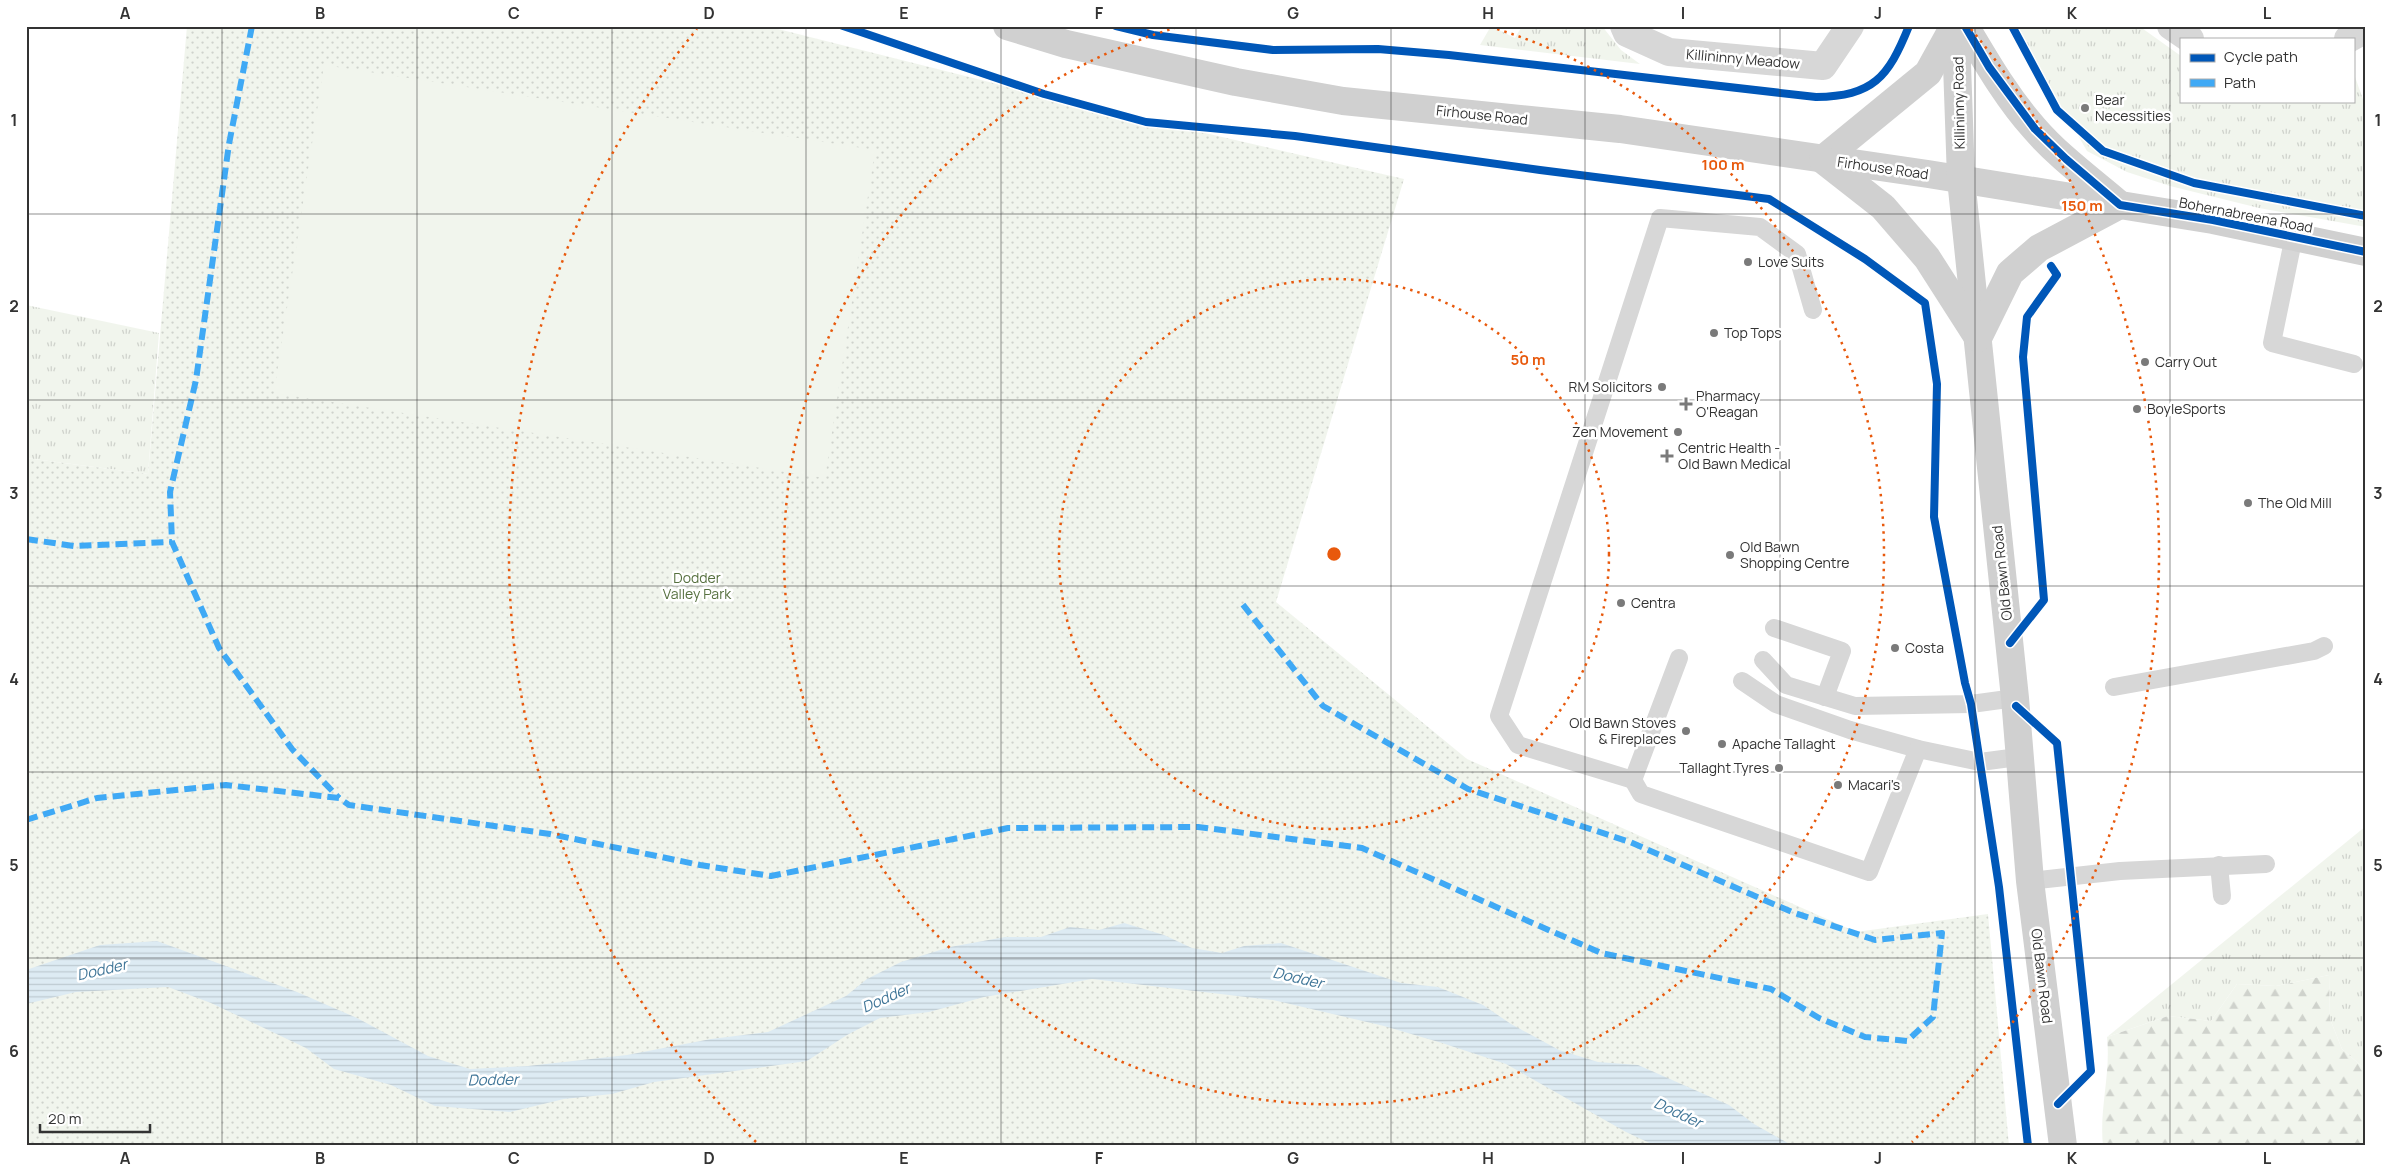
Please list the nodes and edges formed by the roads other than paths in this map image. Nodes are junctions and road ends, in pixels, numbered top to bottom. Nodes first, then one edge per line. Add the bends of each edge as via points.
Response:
1 (1007, 26) edge
2 (1624, 26) edge
3 (1850, 26) edge
4 (1954, 26) edge
5 (1959, 26) edge
6 (1966, 26) edge
7 (2171, 26) edge
8 (2366, 29) edge
9 (2189, 38) edge
10 (2350, 38) edge
11 (1822, 159) junction
12 (1961, 179) junction
13 (2120, 205) junction
14 (2294, 236) junction
15 (2366, 252) edge
16 (1813, 310) dead end
17 (1978, 338) junction
18 (2354, 364) dead end
19 (1774, 628) dead end
20 (2324, 646) dead end
21 (1679, 658) dead end
22 (1763, 660) dead end
23 (1742, 681) dead end
24 (2114, 687) dead end
25 (1825, 697) junction
26 (2015, 698) junction
27 (1918, 749) junction
28 (2018, 757) junction
29 (1633, 780) junction
30 (2266, 864) dead end
31 (2218, 866) junction
32 (2030, 881) junction
33 (2222, 896) dead end
34 (2062, 1139) edge

1 - 11 main road, Firhouse Road via 1066,44 1236,82 1342,101 1620,129
2 - 3 street, Killininny Meadow via 1627,33 1669,52 1823,66
4 - 11 main road via 1928,73
5 - 12 main road, Killininny Road
6 - 13 main road via 1989,67 2035,129
7 - 9 street
8 - 10 street
11 - 12 main road, Firhouse Road
11 - 17 main road via 1883,206 1927,258
12 - 13 main road, Bohernabreena Road
12 - 17 main road, Old Bawn Road
13 - 14 main road, Bohernabreena Road
13 - 17 main road via 2039,248 2010,273
14 - 15 main road, Bohernabreena Road
14 - 18 lane via 2272,343
16 - 29 lane via 1797,254 1760,227 1660,218 1499,716 1518,745
17 - 26 main road, Old Bawn Road
19 - 25 lane via 1842,651
20 - 24 lane via 2314,651
21 - 29 lane
22 - 25 lane via 1786,685
23 - 27 lane via 1776,704
25 - 26 lane via 1855,706 1971,704
26 - 28 main road, Old Bawn Road
27 - 28 lane via 1980,762
27 - 29 lane via 1870,872 1641,794
28 - 32 main road, Old Bawn Road
30 - 31 lane
31 - 32 lane via 2120,871
31 - 33 lane
32 - 34 main road, Old Bawn Road

